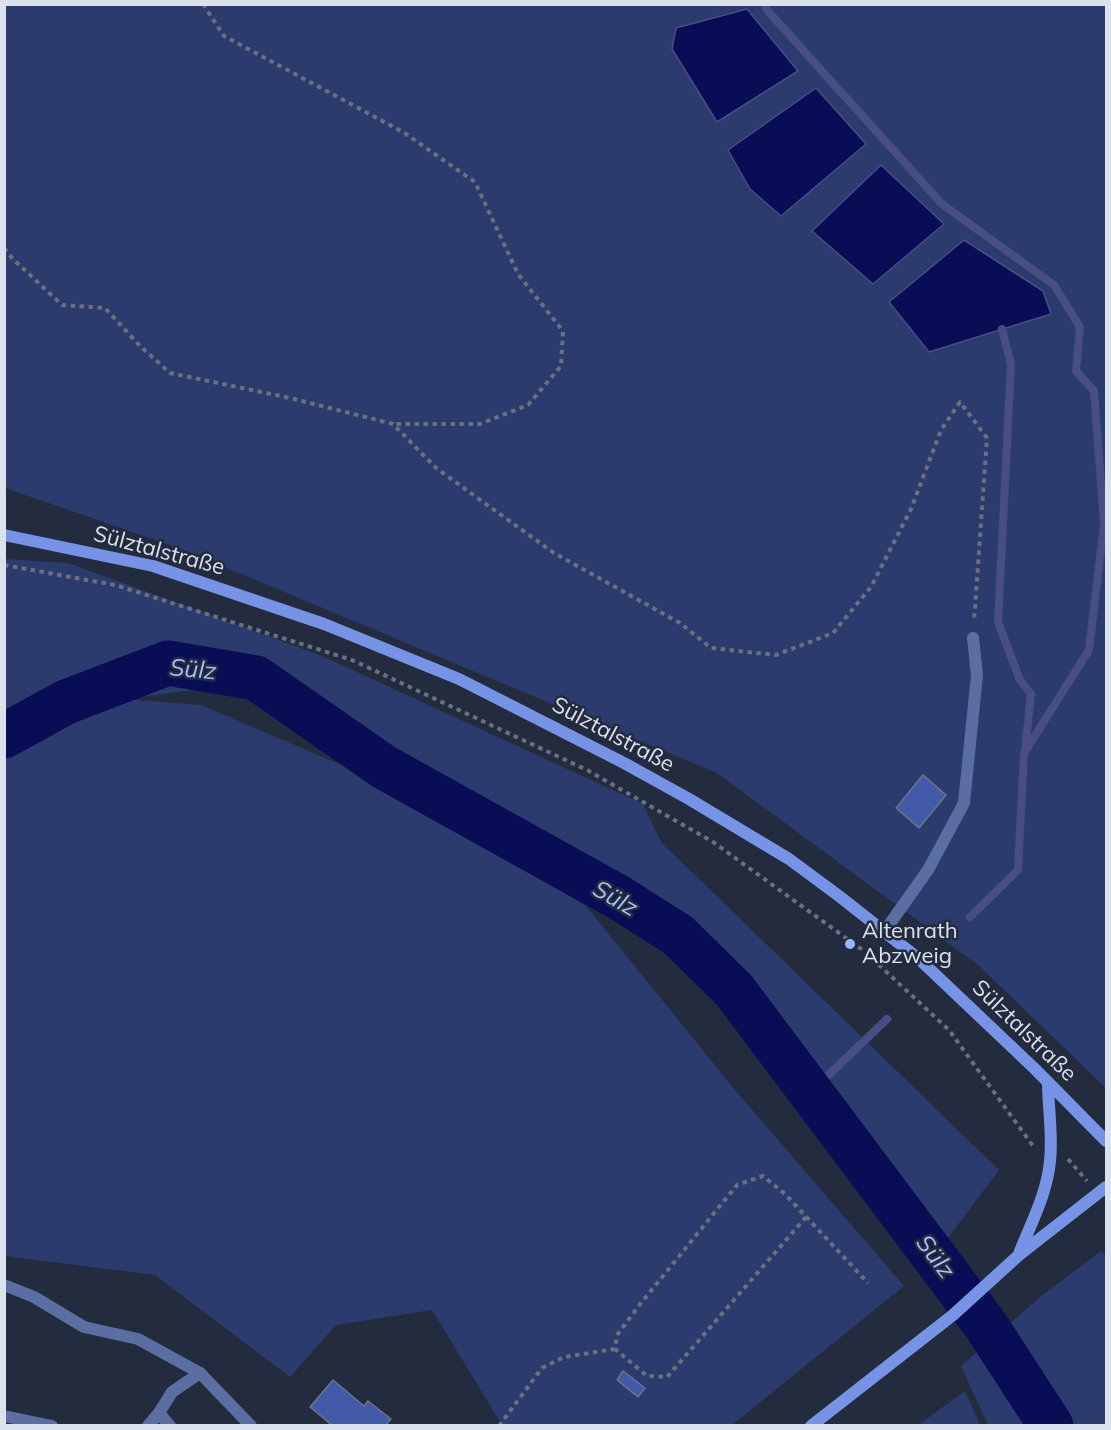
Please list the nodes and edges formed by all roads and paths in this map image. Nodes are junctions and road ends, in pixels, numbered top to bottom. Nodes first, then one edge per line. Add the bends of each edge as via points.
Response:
1 (203, 4) edge
2 (4, 248) edge
3 (393, 424) junction
4 (4, 535) edge
5 (4, 565) edge
6 (973, 638) joint
7 (884, 932) junction
8 (1048, 1082) junction
9 (1107, 1141) edge
10 (1051, 1153) junction
11 (1102, 1190) edge
12 (806, 1217) junction
13 (1019, 1255) junction
14 (868, 1283) dead end
15 (4, 1285) edge
16 (615, 1349) junction
17 (200, 1373) junction
18 (159, 1413) junction
19 (4, 1416) edge
20 (52, 1425) edge
21 (148, 1425) edge
22 (170, 1425) edge
23 (251, 1425) edge
24 (499, 1425) edge
25 (811, 1425) edge

1 - 3 path via 224,36 403,132 476,182 518,274 563,331 561,366 528,405 480,424
2 - 3 path via 62,304 105,308 170,373
3 - 6 path via 436,468 554,553 680,623 711,648 776,655 833,633 871,587 911,509 941,430 960,402 987,438
4 - 7 main road, Sülztalstraße via 153,566 324,624 459,679 689,799 789,859
5 - 10 path via 114,585 352,660 597,776 713,842 864,951 949,1030 1031,1145
6 - 7 street via 977,675 964,803 928,870
7 - 8 main road, Sülztalstraße via 918,959
8 - 9 main road, Sülztalstraße
8 - 10 main road
10 - 11 path via 1067,1158
10 - 13 main road via 1045,1190
11 - 13 main road
12 - 14 path
12 - 16 path via 667,1377 647,1376
12 - 16 path via 763,1176 737,1185 617,1335
13 - 25 main road via 953,1315
15 - 17 street via 84,1327 138,1339
16 - 24 path via 564,1357 542,1368
17 - 18 street via 172,1392
17 - 23 street
18 - 21 street
18 - 22 street
19 - 20 street

